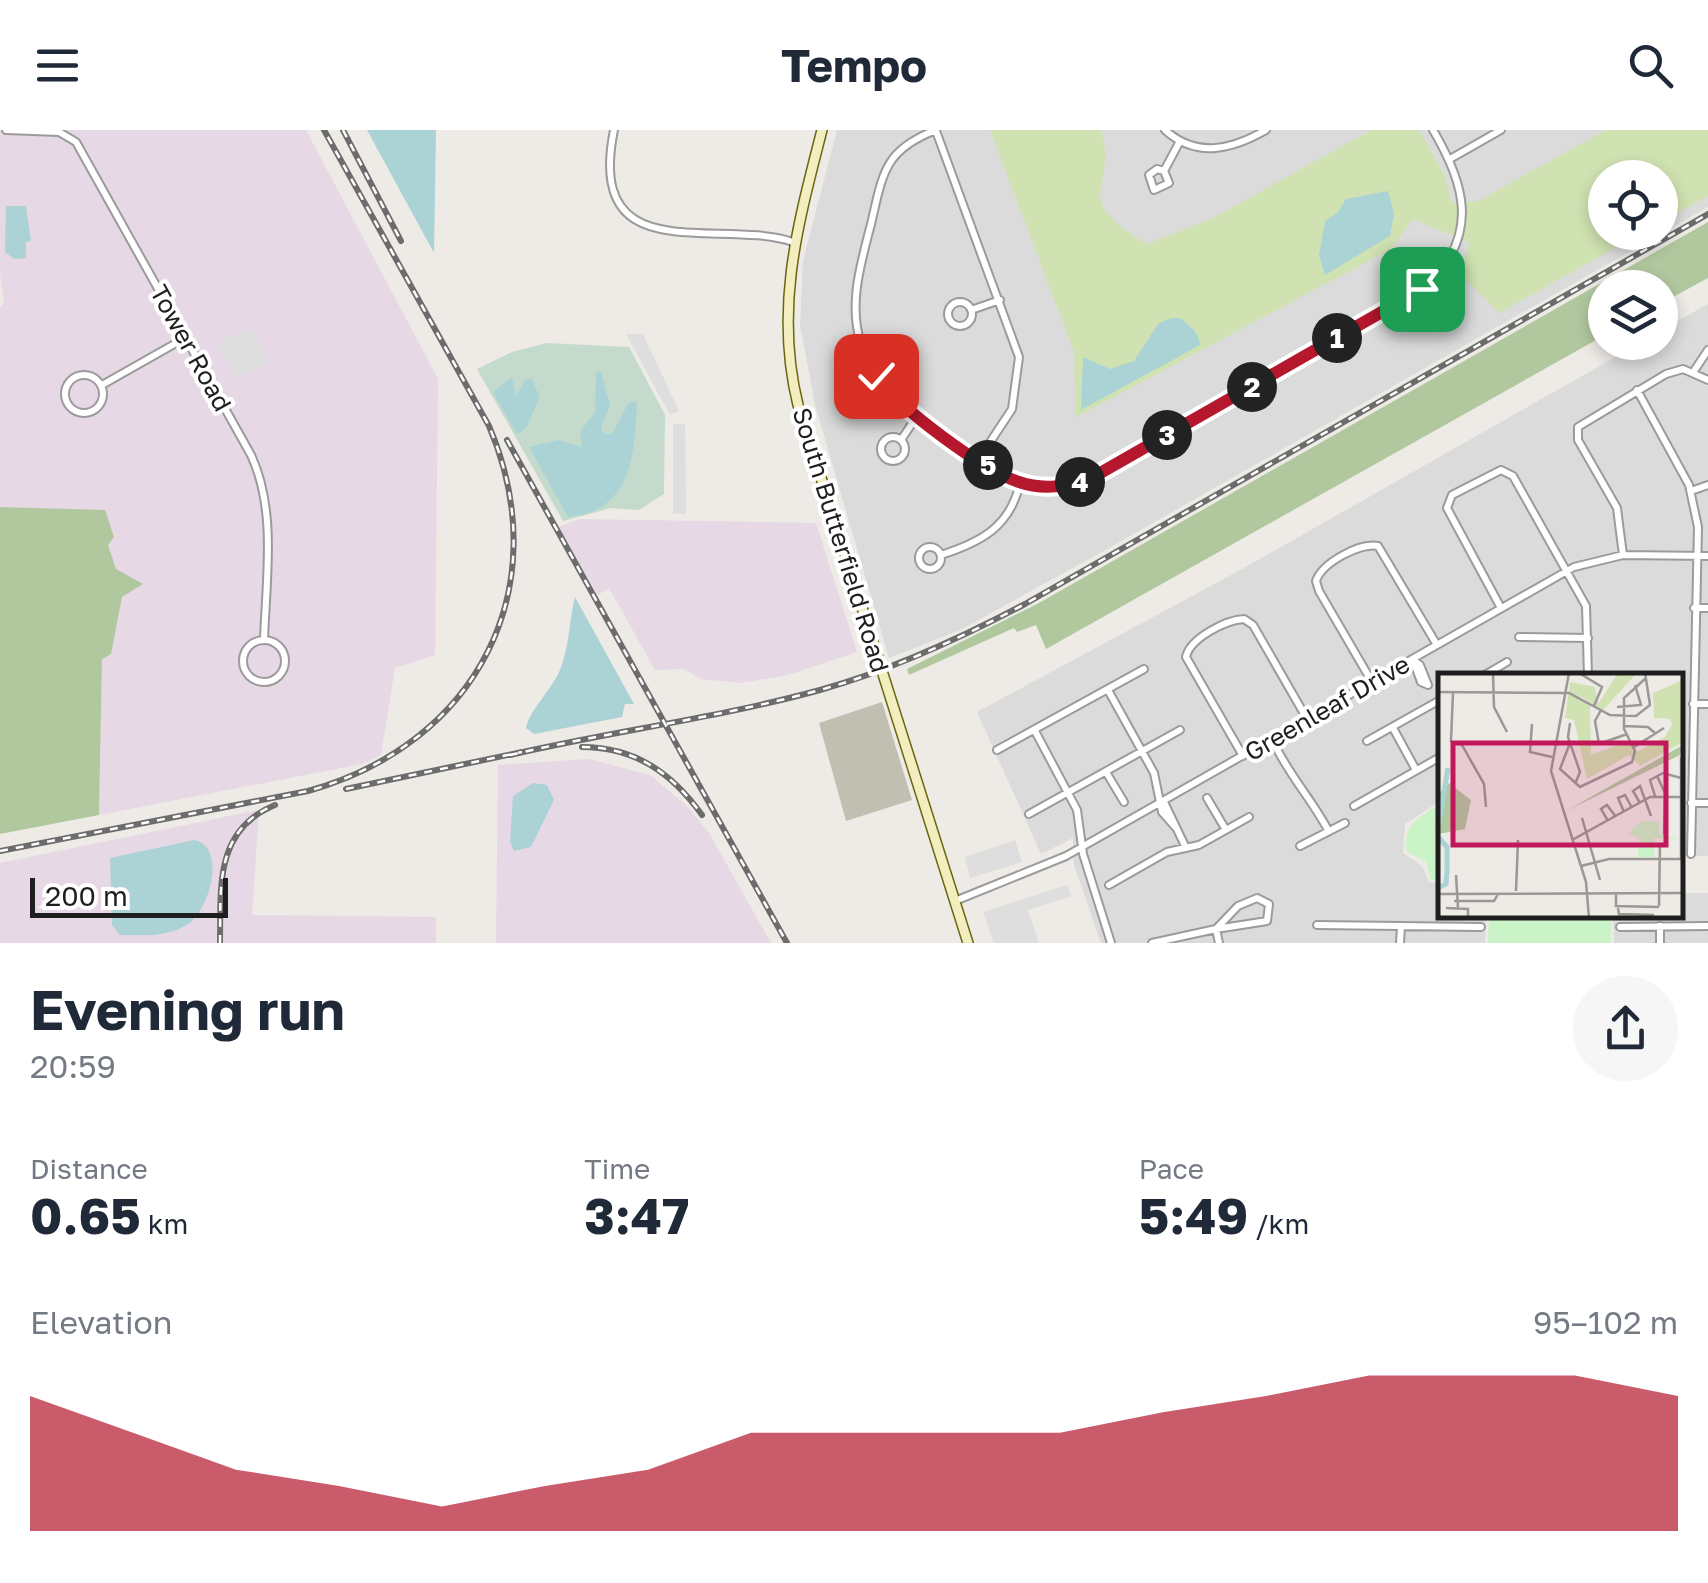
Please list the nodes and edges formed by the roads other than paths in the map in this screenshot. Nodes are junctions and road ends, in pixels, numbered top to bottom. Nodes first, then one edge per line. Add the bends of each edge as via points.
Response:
1 (6, 130) edge
2 (614, 130) edge
3 (822, 130) edge
4 (936, 130) edge
5 (1165, 130) edge
6 (1266, 130) edge
7 (1433, 130) edge
8 (1501, 130) edge
9 (1180, 141) junction
10 (1450, 159) junction
11 (1164, 171) dead end
12 (793, 242) junction
13 (1000, 300) junction
14 (970, 310) dead end
15 (185, 338) junction
16 (1708, 350) edge
17 (1694, 371) junction
18 (1708, 380) edge
19 (102, 385) junction
20 (1636, 390) junction
21 (917, 416) junction
22 (900, 440) dead end
23 (980, 459) junction
24 (1020, 483) junction
25 (1708, 485) edge
26 (1691, 492) junction
27 (941, 555) dead end
28 (1624, 555) junction
29 (1694, 556) junction
30 (1708, 556) edge
31 (1568, 571) junction
32 (1501, 608) junction
33 (1694, 608) junction
34 (1708, 608) edge
35 (1519, 637) dead end
36 (1588, 638) junction
37 (264, 640) junction
38 (1437, 645) junction
39 (1412, 660) junction
40 (1507, 662) dead end
41 (1144, 669) dead end
42 (1488, 673) edge
43 (1588, 673) edge
44 (1372, 682) junction
45 (1108, 690) junction
46 (1438, 700) edge
47 (1438, 702) edge
48 (1693, 704) junction
49 (1708, 704) edge
50 (1307, 719) junction
51 (1393, 728) junction
52 (1180, 730) dead end
53 (1034, 731) junction
54 (1272, 739) junction
55 (1367, 741) dead end
56 (998, 750) dead end
57 (1143, 751) junction
58 (1243, 756) junction
59 (1438, 757) edge
60 (1416, 770) junction
61 (1106, 772) junction
62 (1068, 794) junction
63 (1207, 798) dead end
64 (1124, 802) dead end
65 (1163, 802) junction
66 (1692, 803) junction
67 (1708, 803) edge
68 (1354, 806) dead end
69 (1029, 814) dead end
70 (1249, 817) dead end
71 (1345, 823) dead end
72 (1226, 830) junction
73 (1328, 830) junction
74 (1300, 846) dead end
75 (1083, 847) junction
76 (1186, 848) junction
77 (1691, 854) dead end
78 (1109, 885) dead end
79 (956, 901) junction
80 (1318, 925) dead end
81 (1401, 926) junction
82 (1481, 926) dead end
83 (1660, 926) junction
84 (1708, 926) edge
85 (1620, 927) dead end
86 (1216, 929) junction
87 (968, 943) edge
88 (1112, 943) edge
89 (1152, 943) edge
90 (1219, 943) edge
91 (1400, 943) edge
92 (1660, 943) edge

1 - 15 street, Tower Road via 59,132 76,142
2 - 12 street via 612,186 645,225 679,235
3 - 12 main road, South Butterfield Road
4 - 13 street
4 - 21 street via 905,144 888,162 856,289 868,361 886,390
5 - 9 street
6 - 9 street via 1225,149
7 - 10 street
8 - 10 street
9 - 11 street
10 - 24 street via 1463,192 1461,233 1450,261 1422,289 1095,476 1064,486
12 - 79 main road, South Butterfield Road via 786,316 794,388
13 - 14 street
13 - 23 street via 1017,348 1019,378 1012,410
15 - 19 street
15 - 37 street, Tower Road via 262,480
16 - 17 street
17 - 18 street
17 - 20 street via 1675,370
19 - 19 street via 88,375 74,377 65,389 67,402 74,411 91,412 101,404
20 - 26 street
20 - 28 street via 1580,422 1577,436 1617,508
21 - 22 street
21 - 23 street
23 - 24 street
24 - 27 street via 998,527
25 - 26 street
26 - 29 street via 1698,528
28 - 29 street, Greenleaf Drive
28 - 31 street, Greenleaf Drive
29 - 30 street, Greenleaf Drive
29 - 33 street
31 - 32 street, Greenleaf Drive
31 - 32 street via 1509,473 1497,470 1450,497 1446,508
31 - 36 street via 1586,606
32 - 38 street, Greenleaf Drive
33 - 34 street
33 - 48 street
35 - 36 street
36 - 43 street
37 - 37 street, Tower Road via 248,648 244,664 252,678 265,682 279,676 285,658 278,645
38 - 39 street, Greenleaf Drive
38 - 44 street via 1382,550 1369,544 1323,569 1316,584
39 - 44 street, Greenleaf Drive
39 - 46 street
40 - 42 street
41 - 45 street
44 - 50 street, Greenleaf Drive
45 - 53 street
45 - 57 street
47 - 51 street
48 - 49 street
48 - 66 street
50 - 54 street, Greenleaf Drive
50 - 58 street via 1251,622 1232,620 1186,652
51 - 55 street
51 - 60 street
52 - 57 street
53 - 56 street
53 - 62 street
54 - 58 street, Greenleaf Drive
54 - 73 street
57 - 61 street
57 - 65 street
58 - 65 street, Greenleaf Drive
59 - 60 street
60 - 68 street
61 - 62 street
61 - 64 street
62 - 69 street
62 - 75 street
63 - 72 street
65 - 75 street, Greenleaf Drive
65 - 76 street via 1162,812
66 - 67 street
66 - 77 street
70 - 72 street
71 - 73 street
72 - 76 street
73 - 74 street
75 - 79 street, Greenleaf Drive
75 - 88 street
76 - 78 street
79 - 87 main road, South Butterfield Road
80 - 81 street
81 - 82 street
81 - 91 street
83 - 84 street
83 - 85 street
83 - 92 street
86 - 86 street via 1264,924 1269,904 1262,898 1245,902
86 - 89 street
86 - 90 street

